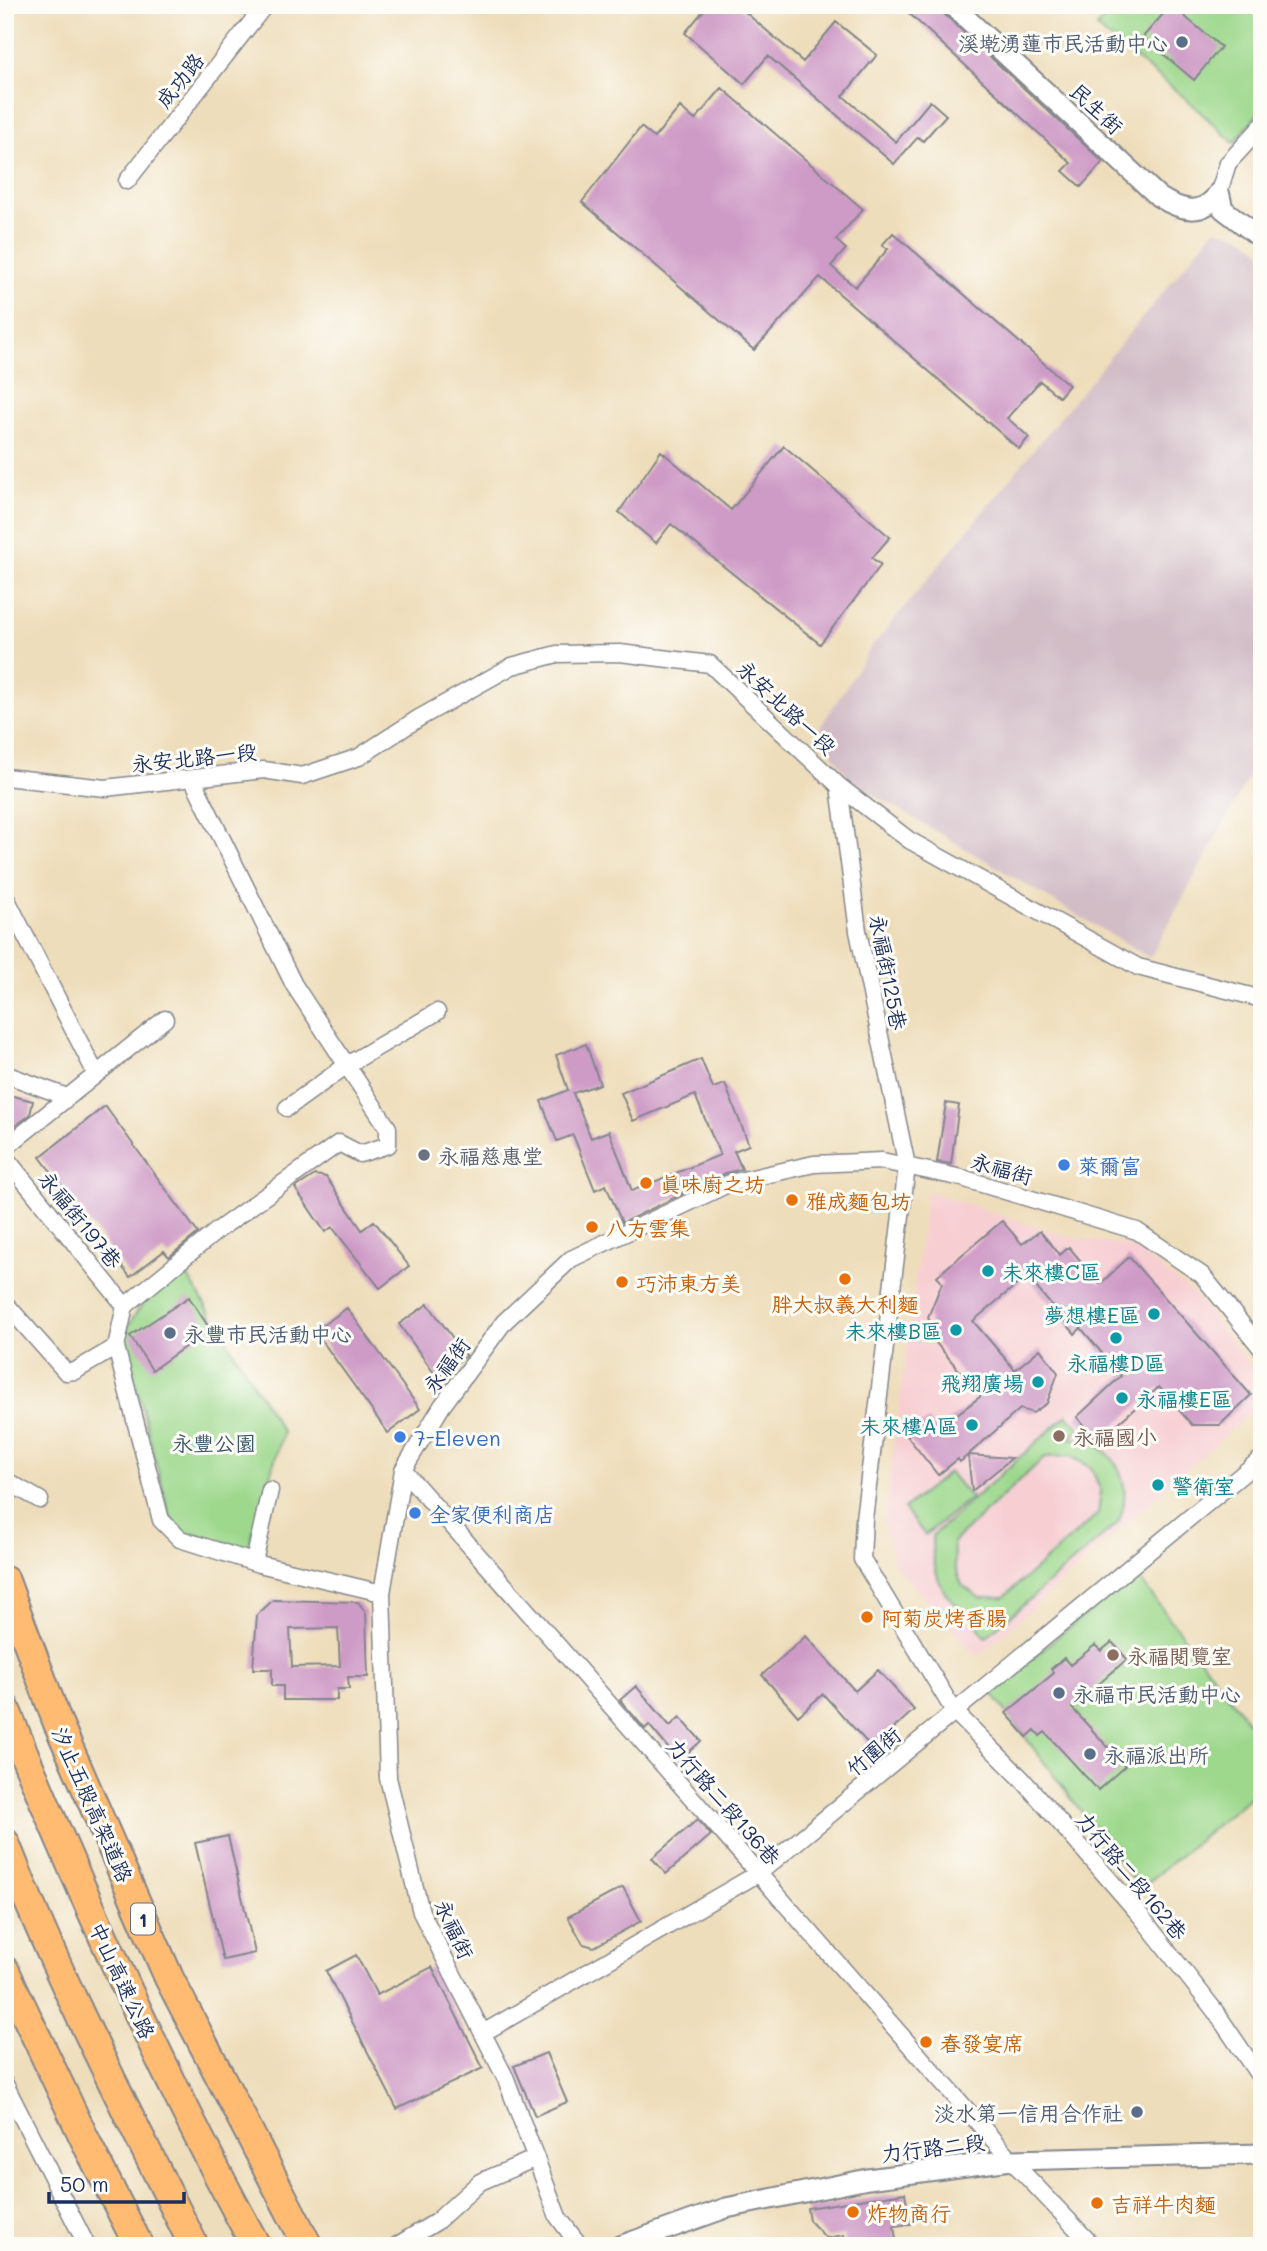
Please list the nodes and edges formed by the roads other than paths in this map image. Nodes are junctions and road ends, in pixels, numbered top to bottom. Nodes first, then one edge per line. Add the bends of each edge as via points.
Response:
1 (265, 5) edge
2 (951, 5) edge
3 (1262, 126) edge
4 (127, 181) dead end
5 (1219, 192) junction
6 (1262, 239) edge
7 (5, 778) edge
8 (192, 778) junction
9 (839, 786) junction
10 (5, 896) edge
11 (1262, 999) edge
12 (437, 1012) dead end
13 (165, 1019) dead end
14 (347, 1065) junction
15 (5, 1074) edge
16 (96, 1074) junction
17 (67, 1097) junction
18 (287, 1108) dead end
19 (5, 1148) edge
20 (5, 1157) edge
21 (907, 1166) junction
22 (5, 1303) edge
23 (125, 1306) junction
24 (116, 1347) junction
25 (1262, 1349) edge
26 (1262, 1458) edge
27 (403, 1470) junction
28 (5, 1480) edge
29 (270, 1490) dead end
30 (40, 1500) dead end
31 (254, 1562) junction
32 (5, 1581) edge
33 (382, 1593) junction
34 (5, 1707) edge
35 (954, 1711) junction
36 (5, 1843) edge
37 (760, 1873) junction
38 (5, 1971) edge
39 (483, 2033) junction
40 (1262, 2080) edge
41 (5, 2084) edge
42 (10, 2107) edge
43 (1262, 2154) edge
44 (536, 2158) junction
45 (1011, 2160) junction
46 (87, 2246) edge
47 (139, 2246) edge
48 (194, 2246) edge
49 (256, 2246) edge
50 (307, 2246) edge
51 (397, 2246) edge
52 (580, 2246) edge
53 (620, 2246) edge
54 (1093, 2246) edge

1 - 4 street, 成功路
2 - 5 street, 民生街 via 1159,197 1178,209 1192,211 1214,200
3 - 5 street via 1228,163
5 - 6 street via 1223,209
7 - 8 street, 永安北路一段 via 105,788
8 - 9 street, 永安北路一段 via 264,770 302,776 359,757 512,666 557,654 620,653 710,664
8 - 14 street via 294,985
9 - 11 street, 永安北路一段 via 909,840 1138,967
9 - 21 street, 永福街125巷 via 858,931
10 - 16 street
12 - 14 street
13 - 16 street
14 - 18 street
14 - 23 street via 388,1128 388,1145 360,1154 339,1143 218,1230
15 - 17 street
16 - 17 street
17 - 19 street
20 - 23 street, 永福街197巷
21 - 25 street, 永福街 via 1137,1231 1202,1275
21 - 27 street, 永福街 via 882,1161 814,1164 730,1183 571,1259 504,1322 442,1406
21 - 35 street, 永福街125巷 via 862,1559
22 - 24 street via 66,1371 75,1371
23 - 24 street
24 - 31 street via 161,1520 180,1539
26 - 35 street, 竹圍街
27 - 33 street, 永福街
27 - 37 street, 力行路二段136巷
28 - 30 street
29 - 31 street
31 - 33 street
32 - 50 highway, 汐止五股高架道路 / 1 via 57,1721 169,1978
33 - 39 street, 永福街 via 388,1778 421,1912
34 - 49 highway, 中山高速公路 / 1 via 132,2006
35 - 37 street, 竹圍街
35 - 40 street, 力行路二段162巷 via 1022,1779 1140,1915
36 - 48 highway via 93,2044
37 - 39 street, 竹圍街
37 - 45 street, 力行路二段136巷
38 - 47 highway
39 - 44 street, 永福街
41 - 42 street
42 - 46 street
43 - 45 street, 力行路二段
44 - 51 street via 480,2182 436,2222
44 - 52 street, 永福街 via 558,2217
45 - 53 street, 力行路二段 via 868,2179 726,2208
45 - 54 street, 力行路二段136巷

